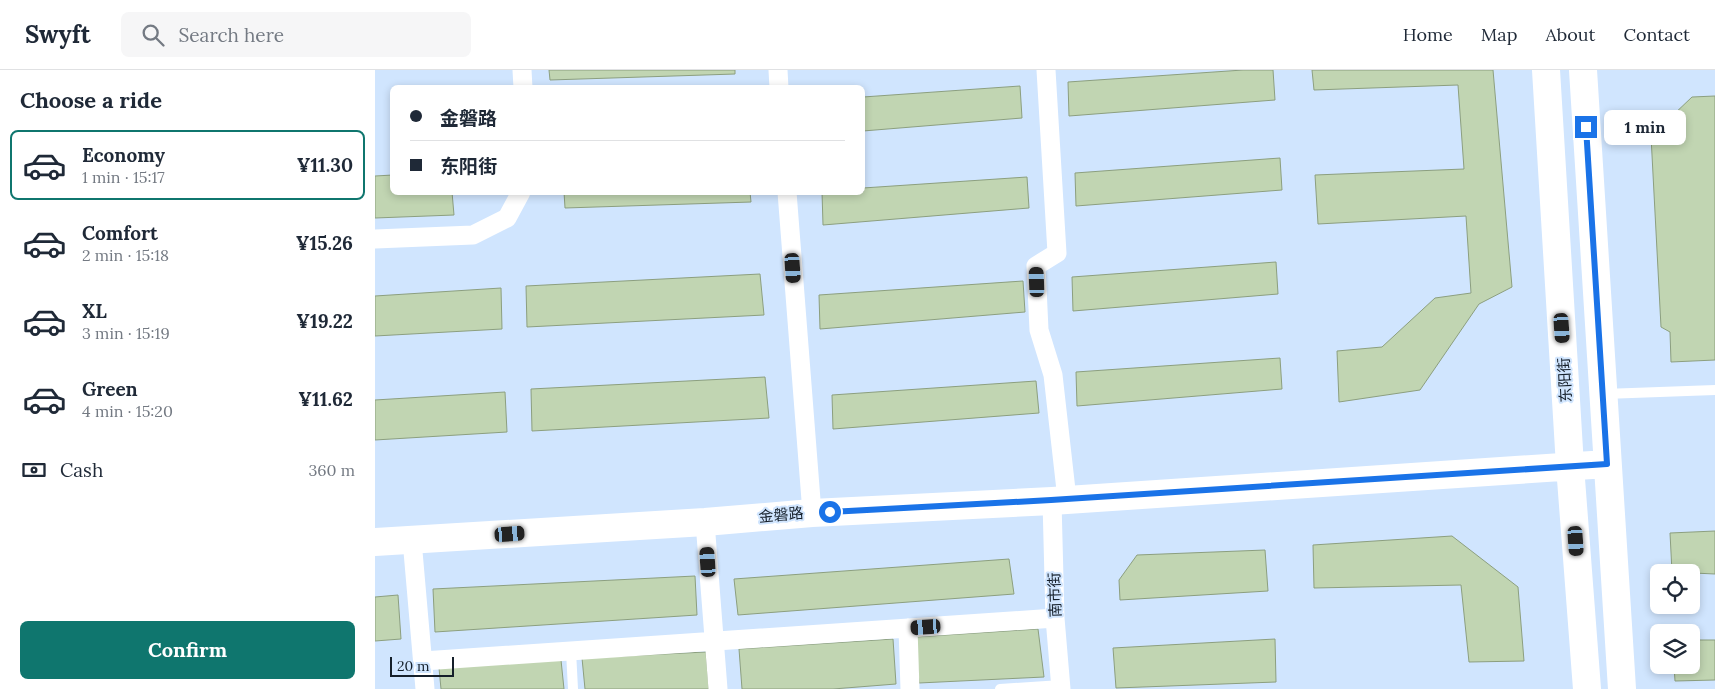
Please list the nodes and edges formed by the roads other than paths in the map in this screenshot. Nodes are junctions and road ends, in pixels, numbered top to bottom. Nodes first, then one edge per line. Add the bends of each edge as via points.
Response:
1 (522, 70) edge
2 (778, 70) edge
3 (1046, 70) edge
4 (1546, 70) edge
5 (1583, 70) edge
6 (523, 85) edge
7 (779, 85) edge
8 (519, 195) edge
9 (787, 195) edge
10 (375, 239) edge
11 (1715, 390) edge
12 (1603, 394) junction
13 (1607, 464) junction
14 (1570, 466) junction
15 (1059, 500) junction
16 (812, 513) junction
17 (705, 522) junction
18 (412, 540) junction
19 (375, 542) edge
20 (1055, 618) junction
21 (907, 628) junction
22 (714, 641) junction
23 (571, 651) junction
24 (423, 661) junction
25 (1061, 687) edge
26 (425, 689) edge
27 (573, 689) edge
28 (718, 689) edge
29 (910, 689) edge
30 (1001, 689) edge
31 (1587, 689) edge
32 (1622, 689) edge

1 - 6 street
2 - 7 street
3 - 15 street, 南市街 via 1057,253 1036,266 1039,330 1053,375
4 - 14 main road, 东阳街
5 - 12 main road
8 - 10 street via 507,218 473,235
9 - 16 street
11 - 12 lane
12 - 13 main road
13 - 14 main road, 金磐路
13 - 32 main road
14 - 15 main road, 金磐路
14 - 31 main road, 东阳街
15 - 16 main road, 金磐路
15 - 20 street, 南市街
16 - 17 main road, 金磐路
17 - 18 main road, 金磐路
17 - 22 street
18 - 19 main road, 金磐路
18 - 24 street
20 - 21 street
20 - 25 street, 南市街
21 - 22 street
21 - 29 street
22 - 23 street
22 - 28 street
23 - 24 street
23 - 27 lane
24 - 26 street
25 - 30 lane

